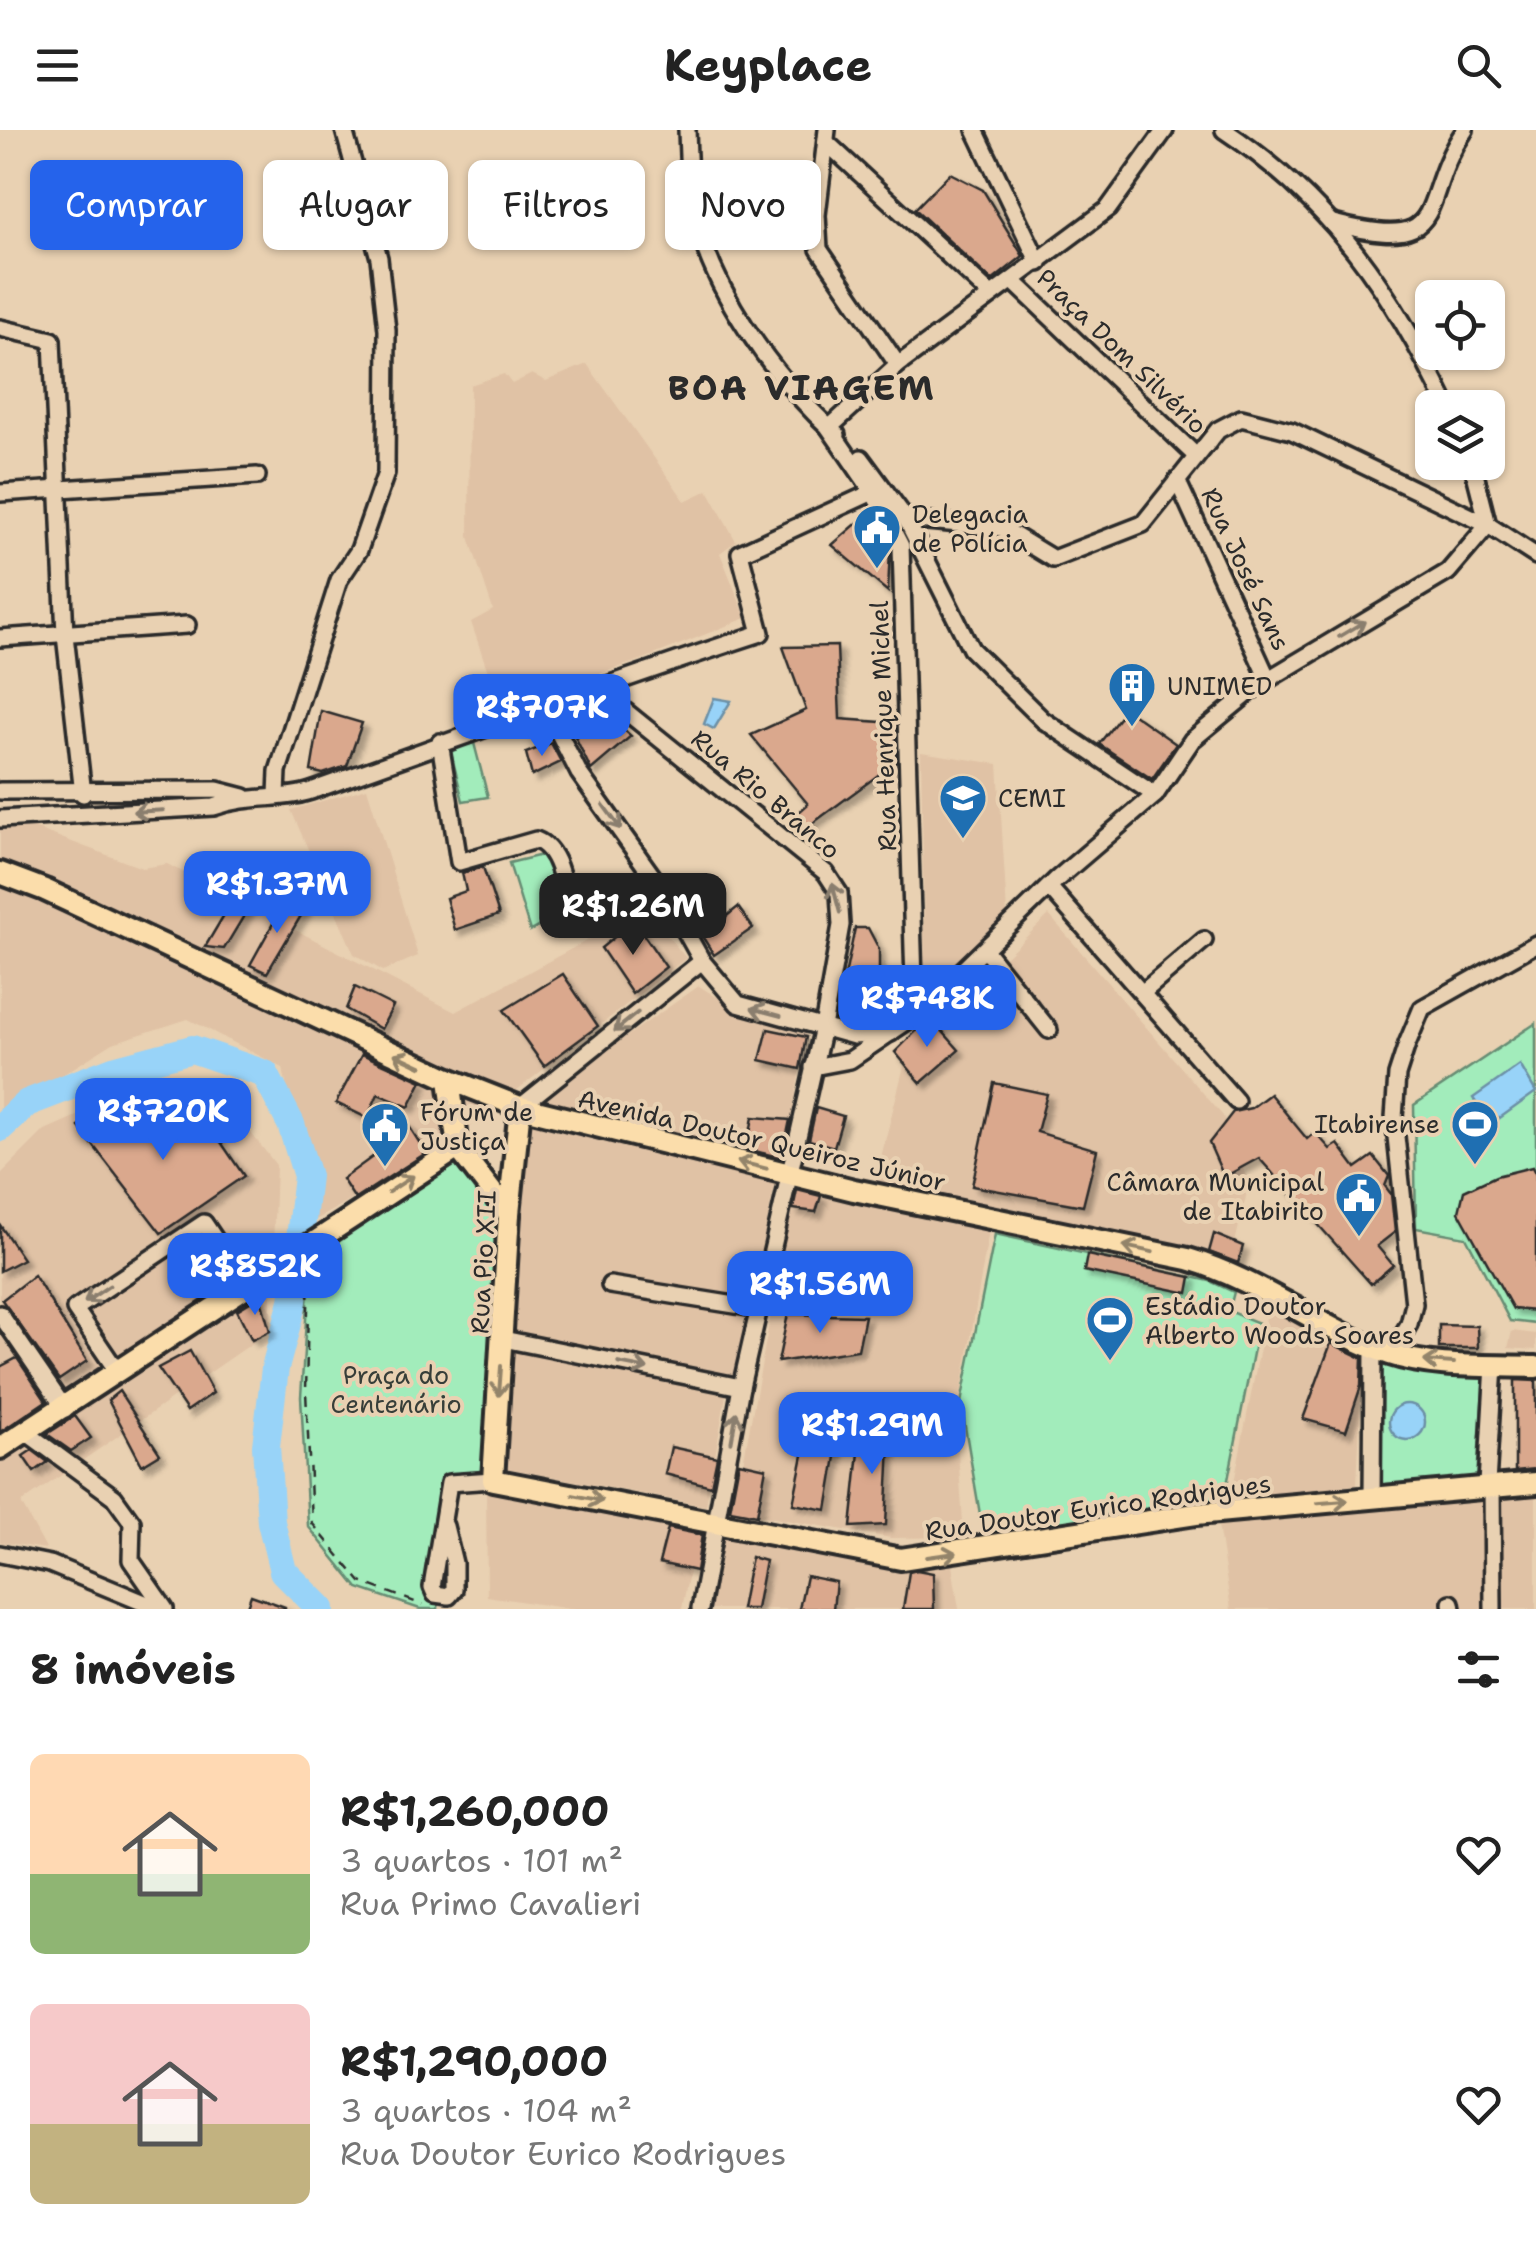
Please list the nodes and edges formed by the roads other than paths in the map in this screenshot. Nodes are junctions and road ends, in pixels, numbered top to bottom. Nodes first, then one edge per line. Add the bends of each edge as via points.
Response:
1 (344, 130) edge
2 (686, 130) edge
3 (975, 130) edge
4 (1165, 130) edge
5 (1224, 130) edge
6 (1464, 130) edge
7 (826, 136) edge
8 (1332, 222) junction
9 (1038, 263) junction
10 (1014, 282) junction
11 (991, 295) junction
12 (0, 328) edge
13 (898, 365) junction
14 (1440, 390) edge
15 (829, 428) junction
16 (1196, 456) junction
17 (256, 476) dead end
18 (1177, 480) junction
19 (1477, 480) edge
20 (58, 492) junction
21 (873, 492) junction
22 (0, 493) edge
23 (906, 518) junction
24 (1488, 524) junction
25 (1536, 556) edge
26 (187, 625) dead end
27 (64, 635) junction
28 (0, 638) edge
29 (1268, 679) junction
30 (598, 689) junction
31 (544, 704) junction
32 (440, 742) junction
33 (0, 791) edge
34 (82, 794) junction
35 (278, 794) junction
36 (1155, 795) junction
37 (244, 796) junction
38 (0, 818) edge
39 (0, 872) edge
40 (1053, 882) junction
41 (571, 924) dead end
42 (1204, 940) dead end
43 (1536, 944) edge
44 (985, 950) junction
45 (702, 961) junction
46 (1142, 994) junction
47 (915, 1016) junction
48 (823, 1027) junction
49 (1050, 1030) dead end
50 (895, 1033) junction
51 (813, 1067) junction
52 (449, 1079) junction
53 (1236, 1102) dead end
54 (520, 1107) junction
55 (458, 1148) junction
56 (790, 1174) junction
57 (508, 1214) junction
58 (248, 1282) junction
59 (610, 1285) dead end
60 (760, 1309) junction
61 (0, 1314) edge
62 (504, 1339) junction
63 (1382, 1350) junction
64 (1494, 1365) junction
65 (1536, 1367) edge
66 (116, 1371) junction
67 (741, 1388) junction
68 (65, 1409) junction
69 (28, 1433) junction
70 (0, 1448) edge
71 (492, 1480) junction
72 (1536, 1482) edge
73 (1490, 1484) junction
74 (1372, 1498) junction
75 (717, 1523) junction
76 (444, 1526) dead end
77 (0, 1554) edge
78 (162, 1609) edge
79 (700, 1609) edge
80 (1493, 1609) edge

1 - 35 street via 379,258 387,330 386,474 359,550 338,580 278,771
2 - 15 street via 692,202 726,296 792,392
3 - 9 street
4 - 9 street via 1108,208
5 - 8 street via 1279,166
6 - 8 street via 1431,208 1417,225 1378,234
7 - 11 street
7 - 13 street via 819,249
8 - 14 street via 1358,250
9 - 10 street
10 - 11 street
10 - 16 street, Praça Dom Silvério
11 - 13 street
12 - 20 street via 52,340
13 - 15 street
15 - 21 street, Rua Henrique Michel
15 - 23 street
16 - 18 street
16 - 24 street via 1218,430 1241,418 1260,420
17 - 20 street
18 - 23 street via 1143,524 1053,559 1002,528
18 - 29 street, Rua José Sans
19 - 24 street
20 - 22 street
20 - 27 street
21 - 30 street via 740,553 760,634
21 - 47 street, Rua Henrique Michel via 900,546
23 - 36 street via 971,649 1043,720
24 - 25 street
29 -> 24 street via 1448,572
26 - 27 street
27 - 28 street
27 - 34 street
29 - 36 street via 1192,740
30 - 31 street
48 -> 30 street, Rua Rio Branco via 841,925 839,894 826,873
31 - 32 street
31 -> 45 street via 579,773 663,891
32 - 35 street via 305,793
32 - 41 street via 459,862 544,843 554,855
33 - 34 street
34 - 37 street via 217,790
35 - 37 street
36 - 40 street
37 -> 38 street via 214,808
52 -> 39 main road, Avenida Doutor Queiroz Júnior
40 - 44 street
40 - 46 street
42 - 46 street
43 - 63 street via 1422,1008 1407,1044 1394,1118 1414,1304 1409,1324
44 - 47 street
44 - 49 street
48 -> 45 street via 738,1004
45 -> 54 street
46 - 53 street
47 - 50 street
48 - 50 street via 854,1036
48 - 51 street, Rua Rio Branco
50 - 51 street via 850,1060
51 - 56 street, Rua Rio Branco
52 - 54 main road, Avenida Doutor Queiroz Júnior
52 - 55 main road
56 -> 54 main road, Avenida Doutor Queiroz Júnior
54 - 57 main road, Rua Pio XII
55 - 57 main road
58 -> 55 main road
56 - 60 street, Rua Rio Branco
63 -> 56 main road, Avenida Doutor Queiroz Júnior via 1232,1272
57 - 62 main road, Rua Pio XII
58 - 66 main road
58 -> 66 street via 204,1223 75,1308
59 - 60 street
60 - 67 street, Rua Rio Branco
61 - 68 street
62 -> 67 street
62 -> 71 main road, Rua Pio XII
64 -> 63 main road, Avenida Doutor Queiroz Júnior
63 - 74 street
64 - 65 main road, Avenida Doutor Queiroz Júnior
64 - 73 street
66 - 68 main road
75 -> 67 street, Rua Rio Branco
68 - 69 main road
69 - 70 main road
69 - 78 street via 114,1497 132,1522 131,1560
71 -> 75 main road, Rua Doutor Eurico Rodrigues
71 - 76 street via 449,1484
72 - 73 main road, Rua Doutor Eurico Rodrigues
73 - 74 main road, Rua Doutor Eurico Rodrigues
73 - 80 street
75 -> 74 main road, Rua Doutor Eurico Rodrigues via 902,1559 1196,1514
75 - 79 street, Rua Rio Branco
77 - 78 street via 50,1564

